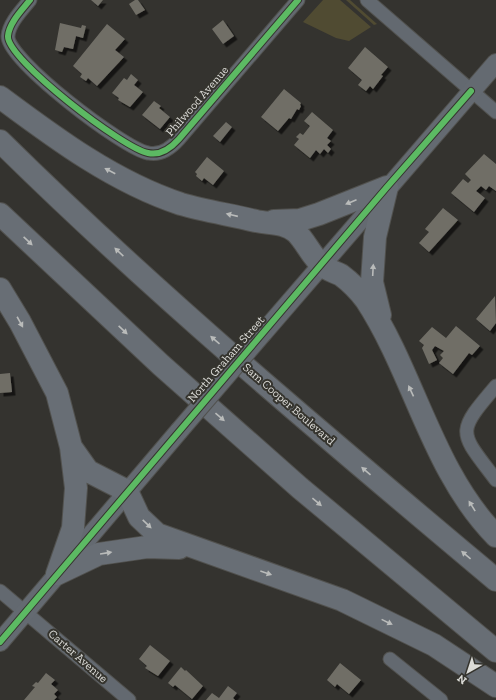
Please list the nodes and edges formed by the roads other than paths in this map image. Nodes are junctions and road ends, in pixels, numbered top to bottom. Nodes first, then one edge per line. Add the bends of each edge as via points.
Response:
1 (30, 0) edge
2 (298, 0) edge
3 (367, 0) edge
4 (496, 63) edge
5 (471, 91) junction
6 (0, 97) edge
7 (496, 112) edge
8 (0, 140) edge
9 (387, 187) junction
10 (0, 214) edge
11 (258, 221) junction
12 (322, 265) junction
13 (0, 289) edge
14 (385, 335) junction
15 (496, 386) edge
16 (71, 448) junction
17 (496, 480) edge
18 (127, 491) junction
19 (496, 536) edge
20 (196, 549) junction
21 (57, 574) junction
22 (496, 580) edge
23 (0, 591) edge
24 (26, 612) junction
25 (0, 642) edge
26 (496, 651) edge
27 (390, 659) dead end
28 (496, 686) edge
29 (129, 700) edge
30 (441, 700) edge

1 - 2 street, Philwood Avenue via 11,26 8,37 13,51 103,127 137,150 157,154 180,139
3 - 5 street
4 - 5 main road, North Graham Street
5 - 7 street
5 - 9 main road, North Graham Street
11 -> 6 highway via 181,204 140,187 53,136
22 -> 8 highway, Sam Cooper Boulevard via 202,329
9 -> 11 highway via 338,208 300,220
9 - 12 main road, North Graham Street
14 -> 9 highway via 372,282 375,237
10 -> 26 highway via 161,365 283,472
11 - 12 highway via 286,225
12 - 14 highway via 343,276 365,299
12 - 18 main road, North Graham Street, bridge
13 -> 16 highway via 57,393
19 -> 14 highway via 481,521 448,469
15 - 17 street via 471,415 466,430 468,444
16 - 18 highway via 88,471
16 - 21 highway via 76,488 73,528
18 -> 20 highway via 140,517 157,534
18 - 21 main road, North Graham Street
21 -> 20 highway via 100,554 147,548
20 -> 28 highway via 342,600 434,645
21 - 24 main road, North Graham Street
23 - 24 street, Carter Avenue
24 - 25 main road, North Graham Street
24 - 29 street, Carter Avenue
27 - 30 street

